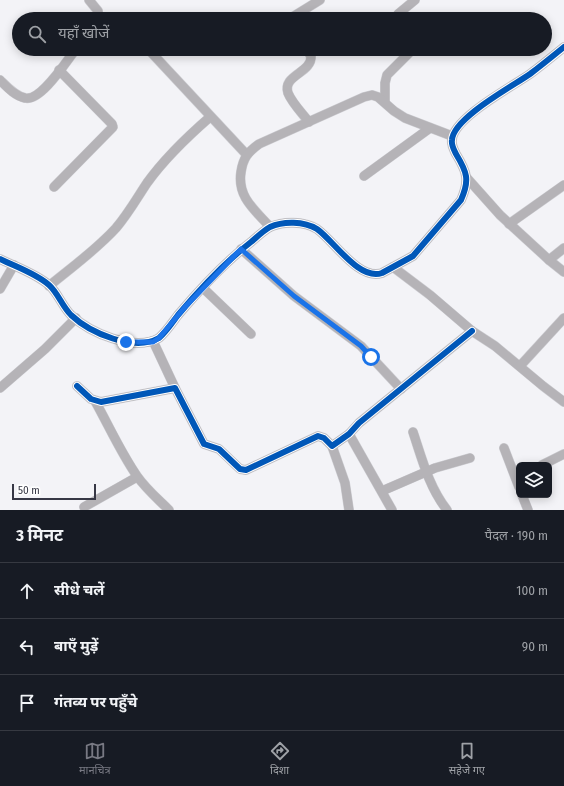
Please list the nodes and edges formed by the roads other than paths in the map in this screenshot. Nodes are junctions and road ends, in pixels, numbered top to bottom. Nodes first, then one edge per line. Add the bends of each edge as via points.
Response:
1 (89, 0) edge
2 (320, 0) edge
3 (415, 0) edge
4 (98, 12) edge
5 (300, 12) edge
6 (400, 12) edge
7 (564, 47) edge
8 (70, 56) edge
9 (154, 56) edge
10 (311, 56) edge
11 (406, 56) edge
12 (59, 70) junction
13 (0, 80) edge
14 (385, 102) junction
15 (210, 117) junction
16 (308, 122) junction
17 (430, 128) junction
18 (452, 136) junction
19 (246, 154) junction
20 (364, 176) dead end
21 (467, 178) junction
22 (564, 185) edge
23 (54, 187) dead end
24 (509, 224) junction
25 (270, 227) junction
26 (564, 248) edge
27 (241, 249) junction
28 (0, 259) edge
29 (549, 260) junction
30 (14, 265) junction
31 (393, 267) junction
32 (564, 272) edge
33 (49, 286) junction
34 (203, 288) junction
35 (0, 289) edge
36 (76, 318) junction
37 (564, 318) edge
38 (472, 331) junction
39 (251, 334) dead end
40 (153, 342) junction
41 (520, 366) junction
42 (77, 386) dead end
43 (0, 388) edge
44 (175, 388) junction
45 (401, 389) junction
46 (95, 401) junction
47 (564, 402) edge
48 (413, 432) dead end
49 (349, 434) junction
50 (332, 446) junction
51 (504, 448) dead end
52 (564, 454) edge
53 (470, 458) dead end
54 (548, 462) edge
55 (426, 472) junction
56 (516, 475) edge
57 (138, 477) junction
58 (382, 490) junction
59 (523, 498) edge
60 (84, 507) dead end
61 (169, 510) edge
62 (349, 510) edge
63 (392, 510) edge
64 (447, 510) edge
65 (528, 510) edge

1 - 4 street
2 - 5 street
3 - 6 street
7 - 18 street via 472,114 462,122
8 - 12 street
9 - 15 street
10 - 16 street via 309,63 289,83 288,88 291,98
11 - 14 street via 387,75
12 - 13 street via 52,81 31,98 20,96
12 - 23 street via 113,127
14 - 16 street via 375,96 364,97
14 - 17 street via 405,118
15 - 19 street
15 - 33 street via 183,141 158,169 123,219 95,250
16 - 19 street via 259,144
17 - 18 street
17 - 20 street
18 - 21 street via 453,146
19 - 25 street via 240,187 251,206
21 - 24 street
21 - 31 street via 456,206 413,256
22 - 24 street
24 - 29 street
25 - 27 street
25 - 31 street via 292,223 311,226 331,241 354,264 370,273 377,275
26 - 29 street
27 - 34 street
27 - 45 street via 294,296 361,346
28 - 30 street
29 - 32 street
30 - 33 street
30 - 35 street
31 - 38 street
33 - 36 street
34 - 39 street
34 - 40 street
36 - 40 street via 98,334 126,342
36 - 43 street
37 - 41 street
38 - 41 street
38 - 45 street
40 - 44 street
41 - 47 street
42 - 46 street
44 - 46 street
44 - 50 street via 204,444 219,449 243,470 318,436
45 - 49 street
46 - 57 street
48 - 55 street
49 - 50 street
49 - 58 street
50 - 62 street via 345,483
51 - 56 street
52 - 54 street
53 - 55 street
55 - 58 street
55 - 64 street via 435,493
57 - 60 street
57 - 61 street
58 - 63 street
59 - 65 street

